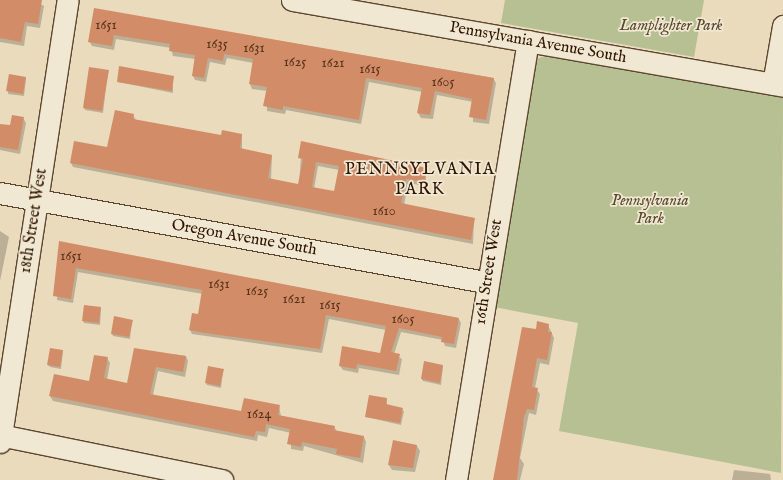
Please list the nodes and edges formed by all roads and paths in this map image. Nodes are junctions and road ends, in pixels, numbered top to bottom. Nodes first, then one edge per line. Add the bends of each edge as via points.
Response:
1 (68, 0) edge
2 (292, 0) edge
3 (783, 26) edge
4 (528, 40) junction
5 (778, 85) edge
6 (0, 193) edge
7 (37, 200) junction
8 (487, 282) junction
9 (0, 437) edge
10 (222, 480) edge
11 (456, 480) edge

1 - 7 street, 18th Street West
2 - 4 street, Pennsylvania Avenue South
3 - 5 street
4 - 5 street, Pennsylvania Avenue South
4 - 8 street, 16th Street West
6 - 7 street, Oregon Avenue South
7 - 8 street, Oregon Avenue South
7 - 9 street, 18th Street West
8 - 11 street, 16th Street West
9 - 10 street

